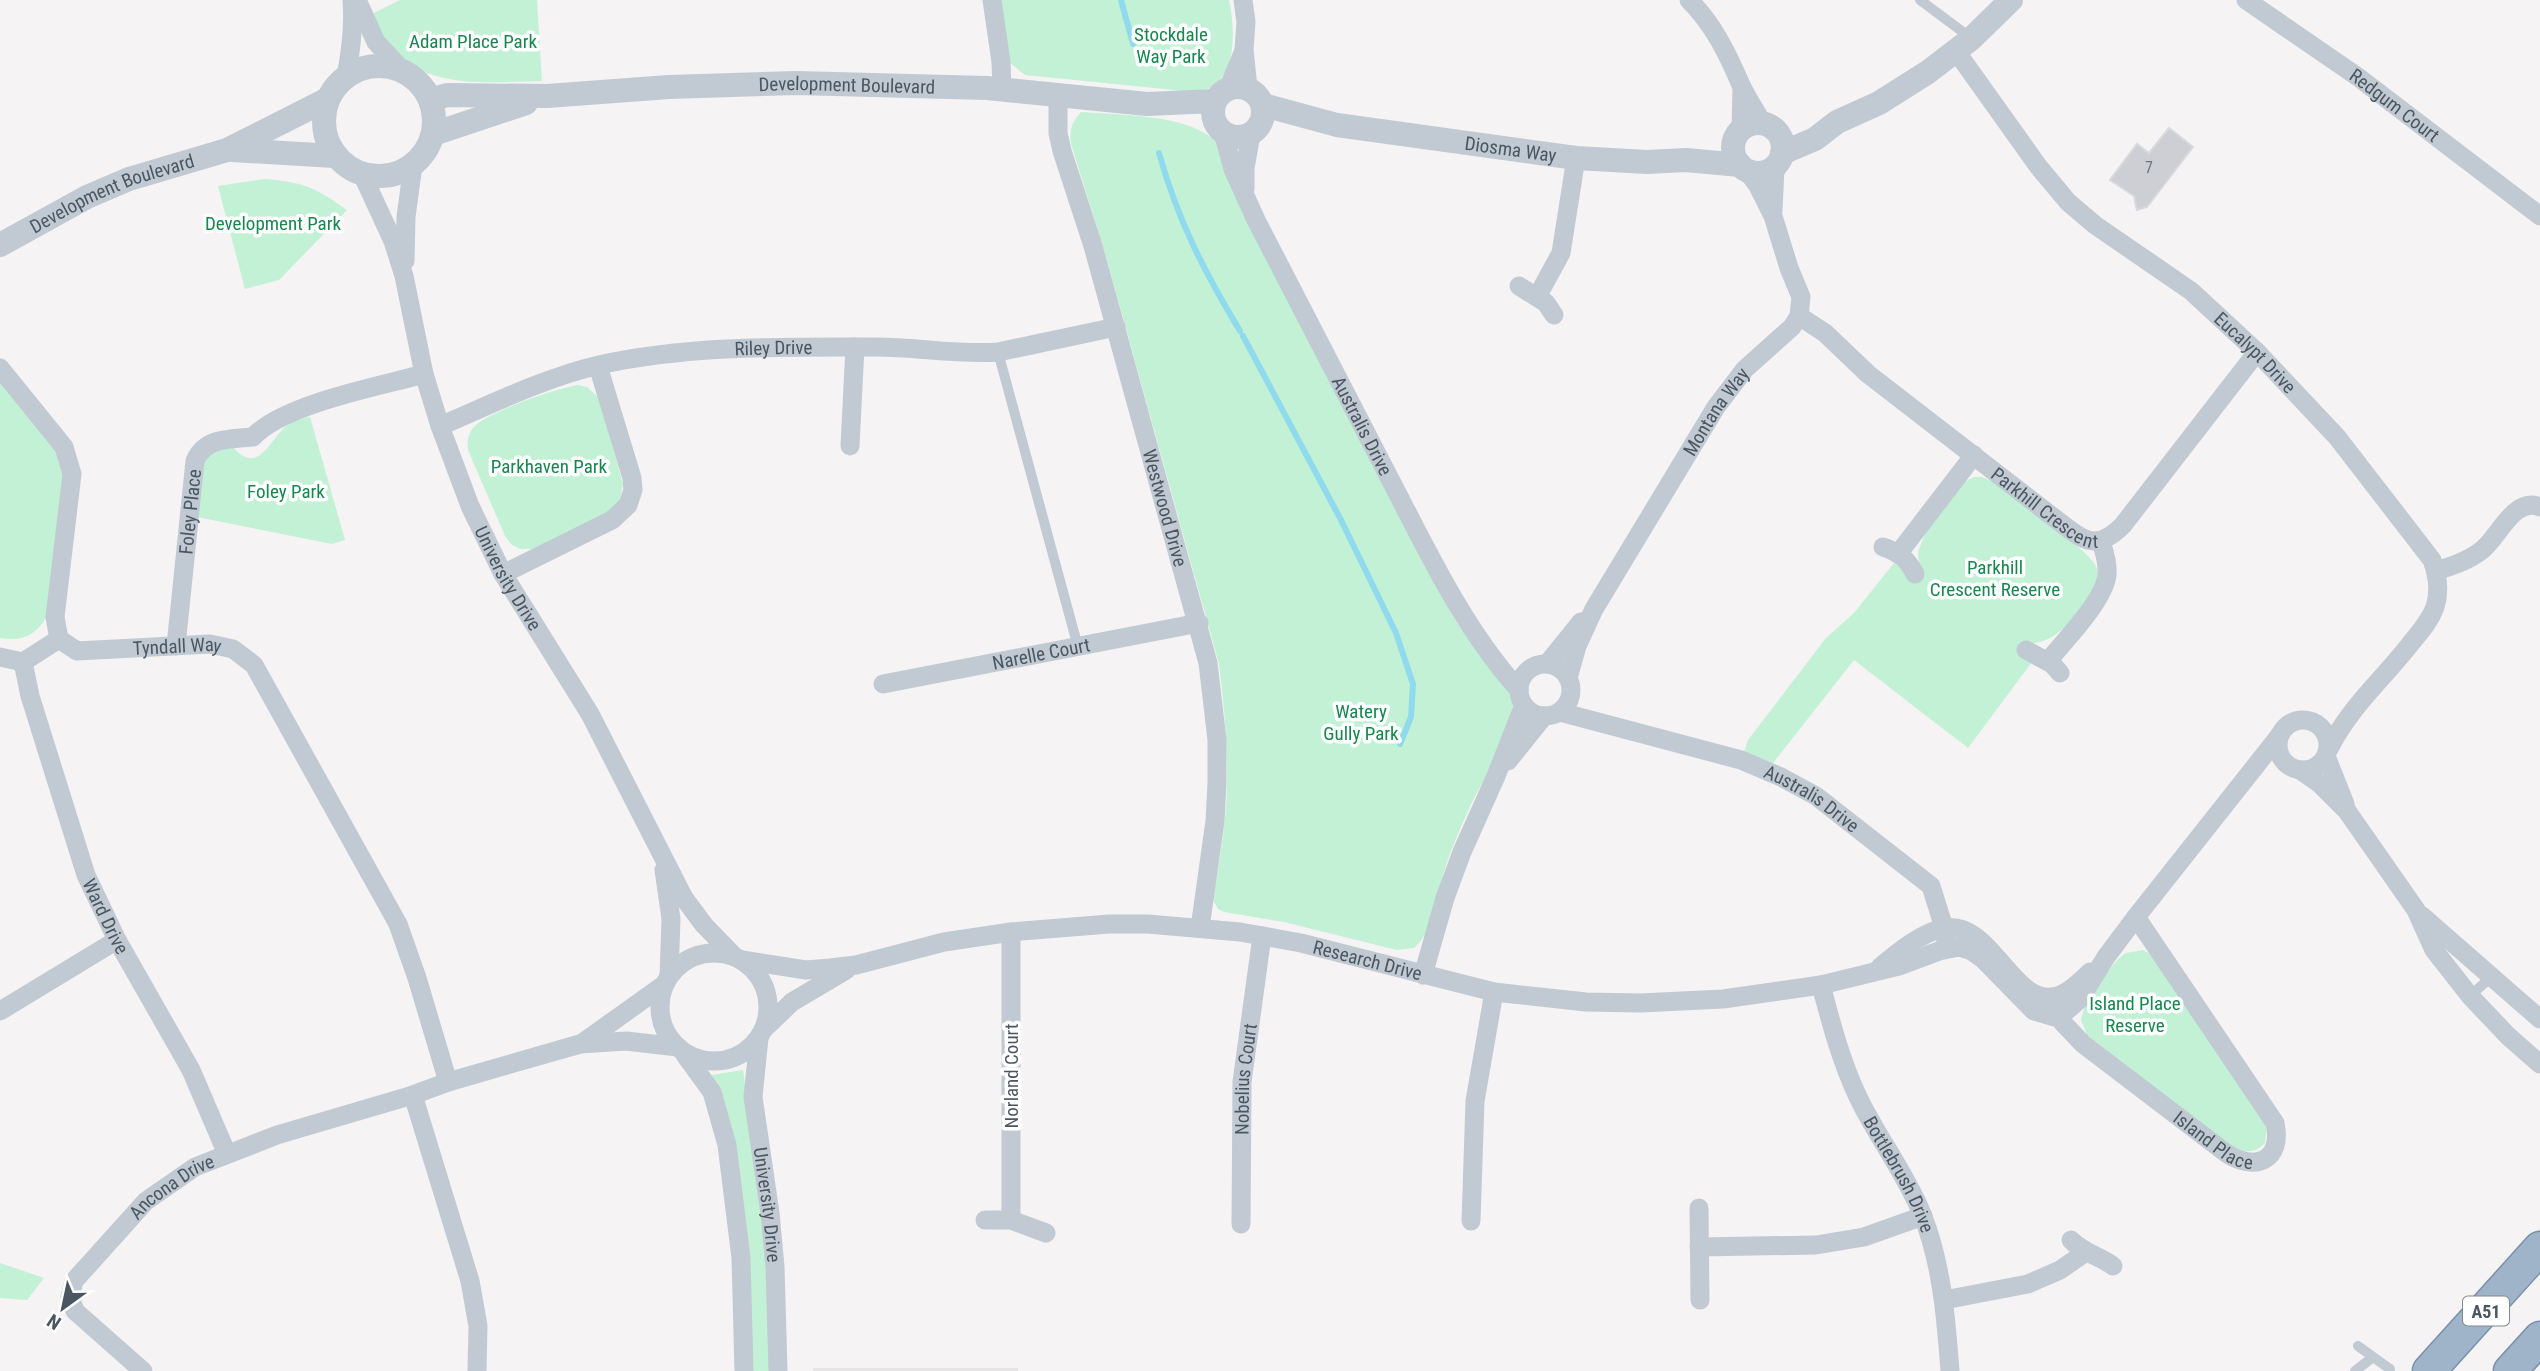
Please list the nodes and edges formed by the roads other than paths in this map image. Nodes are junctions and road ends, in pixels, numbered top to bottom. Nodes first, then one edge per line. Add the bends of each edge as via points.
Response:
1 (351, 0) edge
2 (357, 0) edge
3 (992, 0) edge
4 (1243, 0) edge
5 (1689, 0) edge
6 (1920, 0) edge
7 (2011, 0) edge
8 (2246, 0) edge
9 (1963, 45) junction
10 (405, 73) junction
11 (346, 76) junction
12 (995, 89) junction
13 (1058, 94) junction
14 (547, 96) junction
15 (328, 99) junction
16 (430, 100) junction
17 (1147, 104) junction
18 (1244, 107) junction
19 (1221, 130) junction
20 (433, 134) junction
21 (1757, 149) junction
22 (228, 150) junction
23 (335, 156) junction
24 (1576, 158) junction
25 (412, 165) junction
26 (362, 174) junction
27 (1246, 197) junction
28 (1773, 216) junction
29 (2540, 216) edge
30 (0, 245) edge
31 (404, 276) junction
32 (1519, 286) dead end
33 (1537, 296) junction
34 (1553, 315) dead end
35 (1800, 316) junction
36 (1116, 327) junction
37 (855, 347) junction
38 (998, 352) junction
39 (2257, 352) junction
40 (598, 366) junction
41 (0, 368) edge
42 (424, 373) junction
43 (440, 426) junction
44 (850, 446) dead end
45 (1974, 456) junction
46 (2540, 506) edge
47 (2101, 542) junction
48 (2436, 571) junction
49 (503, 574) junction
50 (1915, 574) dead end
51 (1594, 609) junction
52 (1199, 624) junction
53 (59, 639) junction
54 (176, 646) junction
55 (1078, 647) junction
56 (1487, 649) junction
57 (2026, 650) dead end
58 (0, 657) edge
59 (23, 662) junction
60 (1540, 665) junction
61 (883, 684) dead end
62 (1570, 684) junction
63 (2369, 693) junction
64 (1522, 698) junction
65 (1552, 714) junction
66 (2310, 720) junction
67 (1614, 724) junction
68 (2280, 735) junction
69 (2328, 752) junction
70 (2296, 769) junction
71 (1496, 776) junction
72 (2237, 788) junction
73 (2347, 811) junction
74 (662, 859) junction
75 (2416, 910) junction
76 (2136, 917) junction
77 (1200, 928) junction
78 (1944, 928) junction
79 (1011, 932) junction
80 (1262, 936) junction
81 (117, 940) junction
82 (1947, 948) junction
83 (739, 958) junction
84 (856, 965) junction
85 (1876, 970) junction
86 (1423, 975) junction
87 (2490, 978) junction
88 (667, 980) junction
89 (1821, 985) junction
90 (1494, 992) junction
91 (2470, 996) junction
92 (2056, 1006) junction
93 (0, 1010) edge
94 (2540, 1019) edge
95 (761, 1034) junction
96 (580, 1044) junction
97 (680, 1049) junction
98 (2540, 1064) edge
99 (448, 1082) junction
100 (413, 1095) junction
101 (228, 1154) junction
102 (1699, 1208) dead end
103 (1923, 1216) junction
104 (985, 1220) dead end
105 (1010, 1220) junction
106 (1471, 1221) dead end
107 (1241, 1224) dead end
108 (1046, 1233) dead end
109 (1699, 1247) junction
110 (2540, 1248) edge
111 (2113, 1266) dead end
112 (1699, 1300) dead end
113 (1944, 1300) junction
114 (2540, 1338) edge
115 (2358, 1346) dead end
116 (2372, 1357) junction
117 (2390, 1369) edge
118 (144, 1371) edge
119 (477, 1371) edge
120 (744, 1371) edge
121 (778, 1371) edge
122 (1950, 1371) edge
123 (2356, 1371) edge
124 (2429, 1371) edge
125 (2510, 1371) edge

1 - 11 street
2 - 10 street via 376,42
3 - 12 street via 1002,62
4 - 18 street, Australis Drive
5 - 21 street via 1723,44 1742,87
6 - 9 lane
7 - 9 street, Diosma Way
8 - 29 street, Redgum Court via 2358,77
9 - 21 street, Diosma Way via 1903,89 1837,122 1815,139
9 - 39 street, Eucalypt Drive via 2038,166 2068,202 2191,291
10 - 11 street via 380,66
10 - 16 street via 420,84
11 - 15 street
12 - 13 street, Development Boulevard
12 - 14 street, Development Boulevard via 796,83
13 - 17 street, Development Boulevard
13 - 36 street, Westwood Drive via 1062,151
14 - 16 street, Development Boulevard via 447,95
14 - 20 street, Development Boulevard
15 - 22 street, Development Boulevard
15 - 23 street via 324,127
16 - 20 street
17 - 18 street, Development Boulevard
17 - 19 street, Development Boulevard
18 - 19 street, Development Boulevard via 1236,137
18 - 19 street via 1213,114
18 - 24 street, Diosma Way
18 - 27 street, Australis Drive
19 - 27 street, Australis Drive
20 - 25 street
21 - 24 street, Diosma Way via 1686,160
21 - 28 street
21 - 28 street via 1758,186
22 - 23 street, Development Boulevard
22 - 30 street, Development Boulevard via 129,179
23 - 26 street
24 - 33 street via 1561,254
25 - 26 street via 393,175
25 - 31 street, University Drive
26 - 31 street, University Drive
27 - 56 street, Australis Drive via 1430,556
28 - 35 street via 1801,297
31 - 42 street, University Drive
32 - 33 street
33 - 34 street
35 - 45 street, Parkhill Crescent
35 - 51 street, Montana Way via 1724,394
36 - 38 street, Riley Drive
36 - 52 street, Westwood Drive
37 - 38 street, Riley Drive
37 - 40 street, Riley Drive via 710,350
37 - 44 street
38 - 55 lane
39 - 47 street, Parkhill Crescent via 2123,525
39 - 48 street, Eucalypt Drive via 2337,437 2427,552
40 - 43 street, Riley Drive via 523,390
40 - 49 street via 632,478 628,505 612,520
41 - 53 street via 64,447 72,474 55,617
42 - 43 street, University Drive
42 - 54 street, Foley Place via 290,411 261,427 253,437 213,441 199,453
43 - 49 street, University Drive via 470,506
45 - 47 street, Parkhill Crescent via 2075,533
45 - 50 street via 1891,550 1907,561
46 - 48 street via 2518,509 2482,550
47 - 57 street via 2107,563 2105,584 2054,667
48 - 63 street via 2438,595 2430,618
49 - 74 street, University Drive via 590,714
51 - 60 street, Montana Way
51 - 62 street, Montana Way via 1577,646
52 - 55 street, Narelle Court
52 - 77 street, Westwood Drive via 1217,751 1215,821
53 - 54 street, Tyndall Way via 77,651
53 - 59 street
54 - 99 street, Tyndall Way via 210,644 233,649 254,665 398,924
55 - 61 street, Narelle Court
56 - 60 street via 1515,662
56 - 64 street, Australis Drive
58 - 59 street
59 - 81 street, Ward Drive via 86,875
60 - 62 street via 1559,668
60 - 64 street via 1523,676
62 - 65 street via 1568,702
62 - 67 street, Australis Drive
63 - 66 street
63 - 69 street via 2339,728
64 - 65 street via 1533,713
64 - 71 street
65 - 67 street, Australis Drive
65 - 71 street
66 - 68 street via 2289,724
66 - 69 street via 2323,728
67 - 78 street, Australis Drive via 1759,766 1816,796 1925,879 1935,894
68 - 70 street via 2281,757
68 - 72 street
69 - 70 street via 2315,768
69 - 73 street
70 - 72 street via 2284,766 2260,771
70 - 73 street via 2320,784
71 - 86 street via 1445,898
72 - 76 street
73 - 75 street
74 - 83 street, University Drive via 692,911
74 - 88 street, University Drive via 671,919
75 - 87 street
75 - 91 street via 2434,950
76 - 92 street via 2106,957
76 - 92 street, Island Place via 2275,1123 2273,1151 2253,1164 2235,1159 2084,1044 2063,1023
77 - 79 street, Research Drive via 1109,924
77 - 80 street, Research Drive
78 - 82 street, Australis Drive
78 - 85 street, Research Drive via 1932,931
78 - 92 street via 1970,932 2024,986
79 - 84 street, Research Drive via 944,942
79 - 105 street, Norland Court
80 - 86 street, Research Drive
80 - 107 street, Nobelius Court via 1242,1082
81 - 93 street
81 - 101 street, Ward Drive via 191,1070
82 - 85 street, Research Drive
82 - 92 street via 1977,954 2026,1005 2044,1016
83 - 84 street, Research Drive via 806,970
83 - 88 street via 715,952 694,956
83 - 95 street via 761,979 766,991 768,1018
84 - 95 street, Research Drive via 792,1002
85 - 89 street, Research Drive
86 - 90 street, Research Drive
87 - 91 lane
87 - 94 street
88 - 96 street, Ancona Drive
88 - 97 street via 660,997 662,1024
89 - 90 street, Research Drive via 1684,1003 1586,1002
89 - 103 street, Bottlebrush Drive via 1849,1078
90 - 106 street via 1475,1101
91 - 98 street
95 - 97 street via 740,1055 716,1061
95 - 121 street, University Drive via 753,1097 775,1267
96 - 97 street, Ancona Drive via 626,1041
96 - 99 street, Ancona Drive
97 - 120 street, University Drive via 712,1092 727,1145 741,1258
99 - 100 street, Ancona Drive
100 - 101 street, Ancona Drive
100 - 119 street via 470,1281 478,1326
101 - 118 street, Ancona Drive via 195,1167 146,1201 74,1281 70,1297 75,1311
102 - 109 street
103 - 109 street via 1828,1244
103 - 113 street, Bottlebrush Drive
104 - 105 street
105 - 108 street
109 - 112 street
110 - 124 highway, A51
111 - 113 street via 2079,1246 2060,1270 2028,1283
113 - 122 street, Bottlebrush Drive
114 - 125 highway
115 - 116 lane
116 - 117 lane
116 - 123 lane

